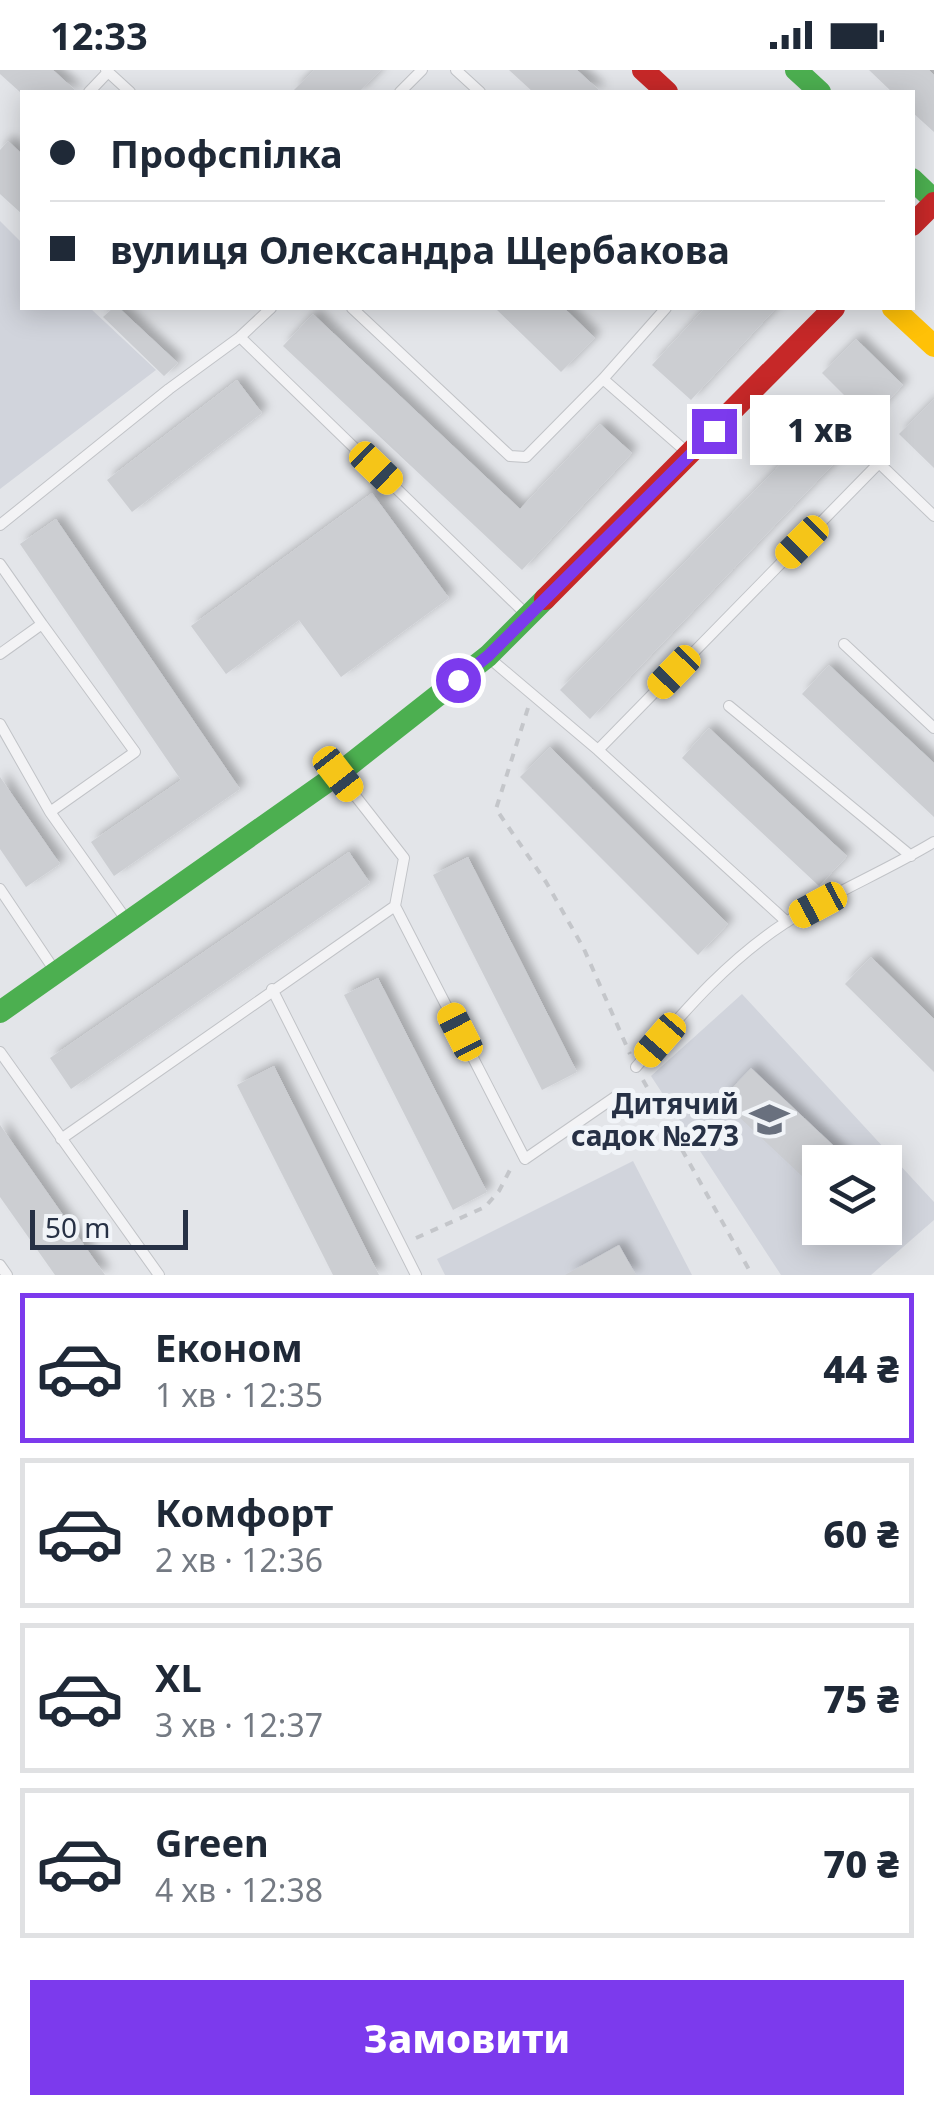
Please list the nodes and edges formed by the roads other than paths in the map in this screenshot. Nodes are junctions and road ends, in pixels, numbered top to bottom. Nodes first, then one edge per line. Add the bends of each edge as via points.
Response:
1 (422, 70) edge
2 (456, 70) edge
3 (643, 70) edge
4 (796, 70) edge
5 (107, 71) edge
6 (128, 90) edge
7 (402, 90) edge
8 (478, 90) edge
9 (665, 90) edge
10 (818, 90) edge
11 (915, 182) edge
12 (934, 201) edge
13 (915, 222) edge
14 (270, 310) edge
15 (354, 310) edge
16 (664, 310) edge
17 (832, 310) edge
18 (895, 310) edge
19 (240, 337) junction
20 (934, 346) edge
21 (603, 379) junction
22 (690, 455) junction
23 (934, 516) edge
24 (0, 525) edge
25 (0, 564) edge
26 (528, 617) junction
27 (42, 624) junction
28 (844, 644) dead end
29 (0, 654) edge
30 (488, 656) junction
31 (728, 706) dead end
32 (0, 724) edge
33 (934, 728) edge
34 (598, 750) junction
35 (338, 774) junction
36 (50, 812) junction
37 (934, 842) edge
38 (912, 856) junction
39 (0, 889) edge
40 (394, 906) junction
41 (786, 922) junction
42 (128, 923) junction
43 (56, 973) junction
44 (272, 989) junction
45 (0, 1012) edge
46 (0, 1052) edge
47 (636, 1067) road end
48 (615, 1097) dead end
49 (61, 1139) junction
50 (0, 1265) edge
51 (7, 1275) edge
52 (160, 1275) edge
53 (416, 1275) edge

1 - 7 lane
2 - 8 lane
3 - 9 street
4 - 10 street
5 - 6 lane
11 - 12 street
12 - 13 street
14 - 19 lane
15 - 21 lane via 510,456 526,457
16 - 21 lane
17 - 22 street
18 - 20 street
19 - 24 lane
19 - 26 lane
21 - 22 lane
22 - 26 street
23 - 34 lane via 879,463
25 - 27 lane
26 - 30 street
27 - 29 lane
27 - 36 lane via 135,752
28 - 33 lane
30 - 34 lane
30 - 35 street
31 - 38 lane
32 - 36 lane
34 - 41 lane
35 - 40 lane via 404,858
35 - 42 street
36 - 42 lane
37 - 38 lane
38 - 41 lane
39 - 43 lane
40 - 44 lane
40 - 48 lane via 525,1159
41 - 47 lane via 707,984
42 - 43 street
43 - 45 street
44 - 49 lane
44 - 53 lane
46 - 49 lane
49 - 52 lane
50 - 51 lane

